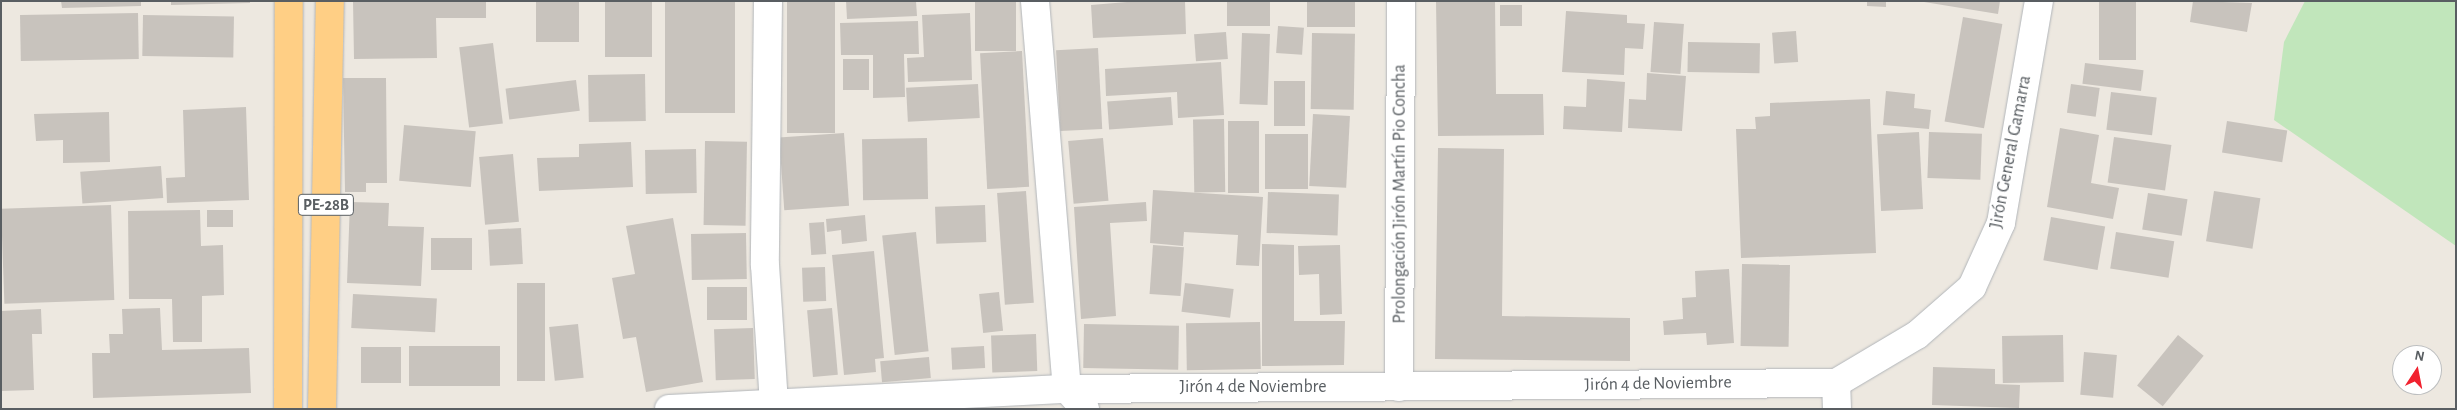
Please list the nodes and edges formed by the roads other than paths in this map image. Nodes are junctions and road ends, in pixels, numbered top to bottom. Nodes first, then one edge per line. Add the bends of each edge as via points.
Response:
1 (289, 1) edge
2 (330, 1) edge
3 (768, 1) edge
4 (1035, 1) edge
5 (1401, 1) edge
6 (2038, 1) edge
7 (1399, 386) junction
8 (1068, 389) junction
9 (1837, 396) edge
10 (774, 404) junction
11 (288, 409) edge
12 (322, 409) edge
13 (669, 409) edge
14 (1085, 409) edge

1 - 11 highway, PE-28B
2 - 12 highway, PE-28B
3 - 10 street via 765,265
4 - 8 street
5 - 7 street, Prolongación Jirón Martín Pio Concha
6 - 9 street, Jirón General Gamarra via 2001,223 1972,287 1917,335
7 - 8 street, Jirón 4 de Noviembre
7 - 9 street, Jirón 4 de Noviembre
8 - 10 street, Jirón 4 de Noviembre
8 - 14 street
10 - 13 street, Jirón 4 de Noviembre

